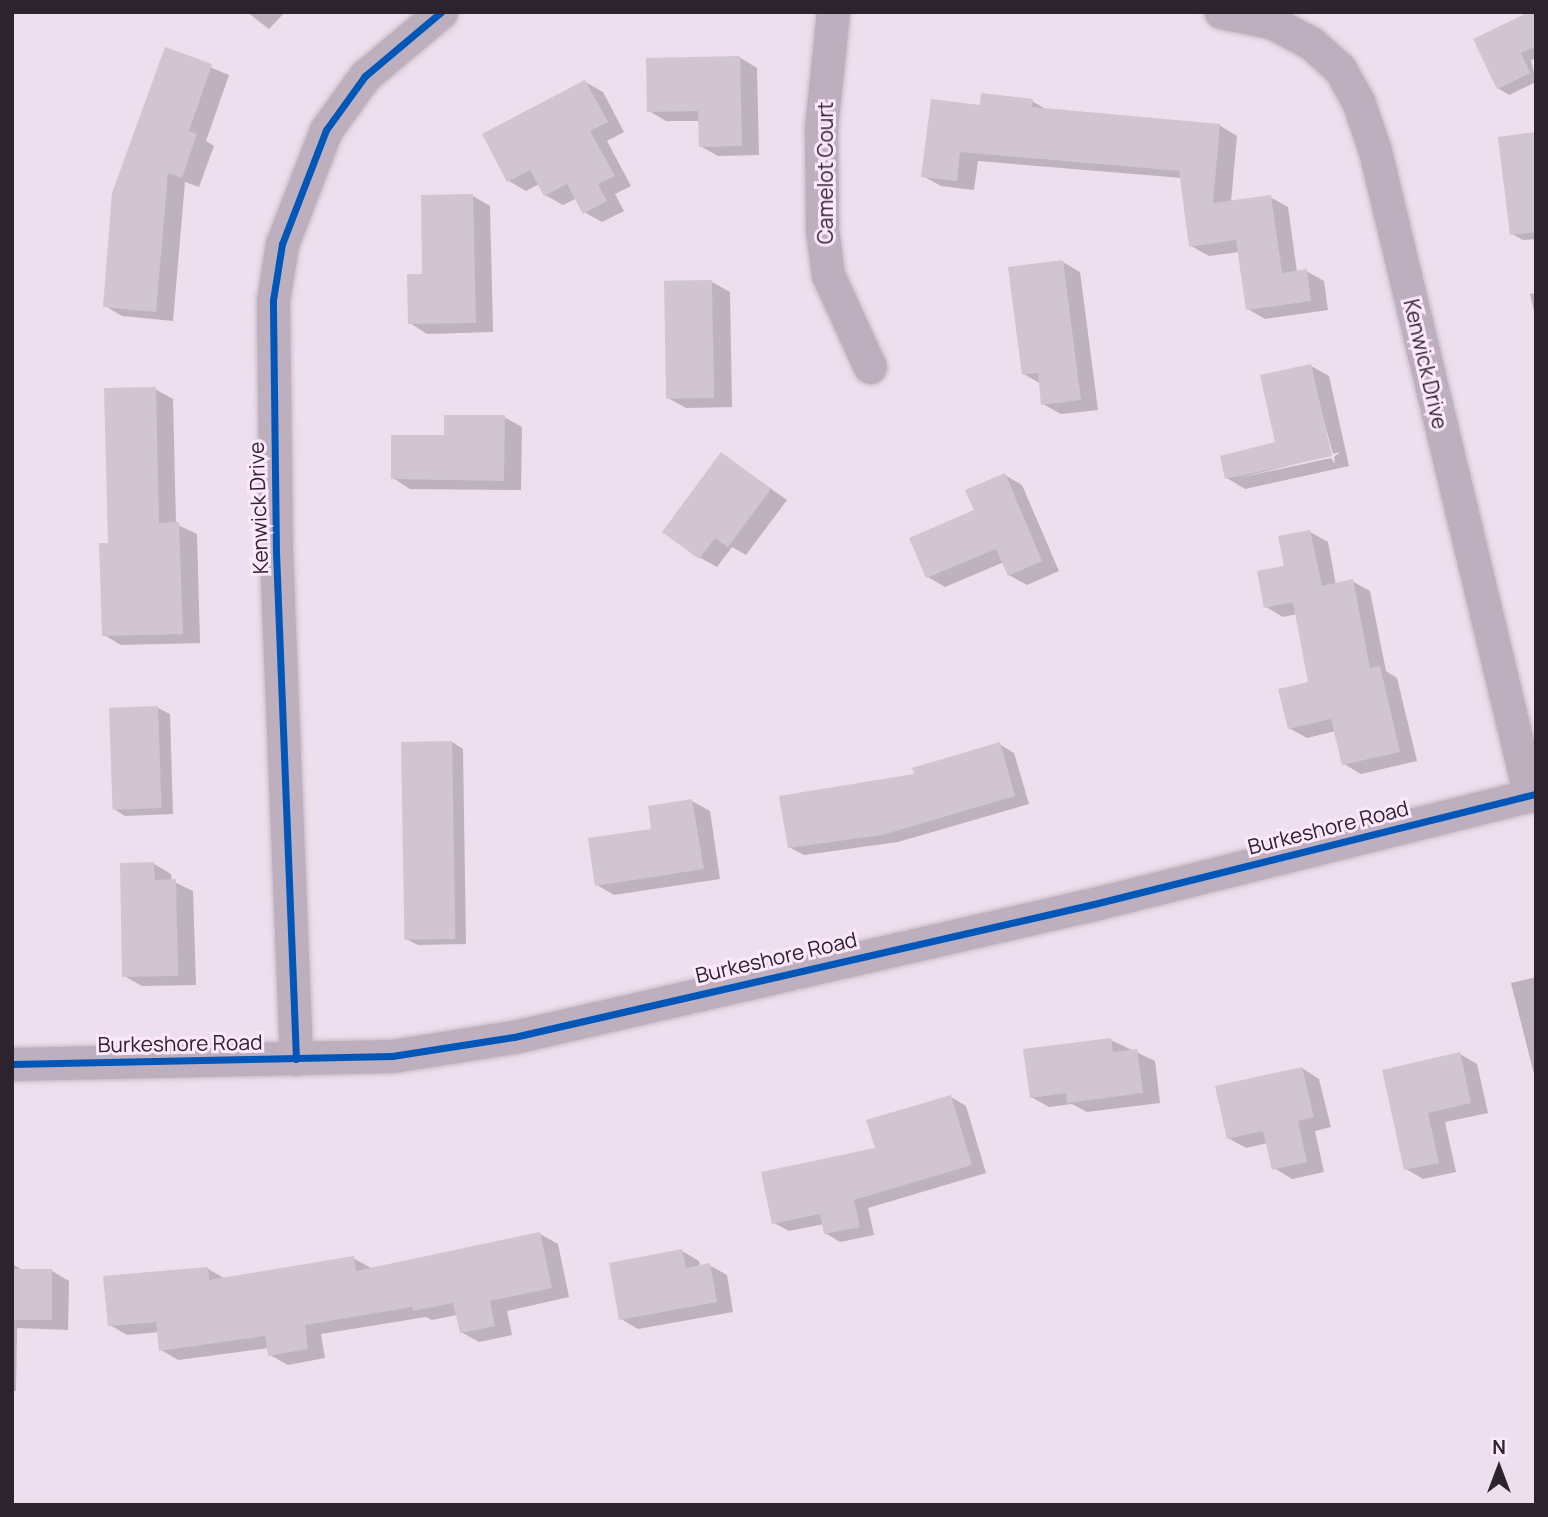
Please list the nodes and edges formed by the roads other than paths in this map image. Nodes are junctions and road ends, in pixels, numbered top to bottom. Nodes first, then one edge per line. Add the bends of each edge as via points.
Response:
1 (441, 12) edge
2 (833, 12) edge
3 (1220, 12) edge
4 (870, 367) dead end
5 (1533, 795) edge
6 (296, 1059) junction
7 (12, 1064) edge

1 - 6 street, Kenwick Drive via 365,76 326,130 282,244 273,300 276,553
2 - 4 street, Camelot Court via 821,129 822,229 828,275
3 - 5 street, Kenwick Drive via 1271,22 1311,43 1340,69 1358,102 1375,151
5 - 6 street, Burkeshore Road via 1094,904 514,1037 392,1056
6 - 7 street, Burkeshore Road

